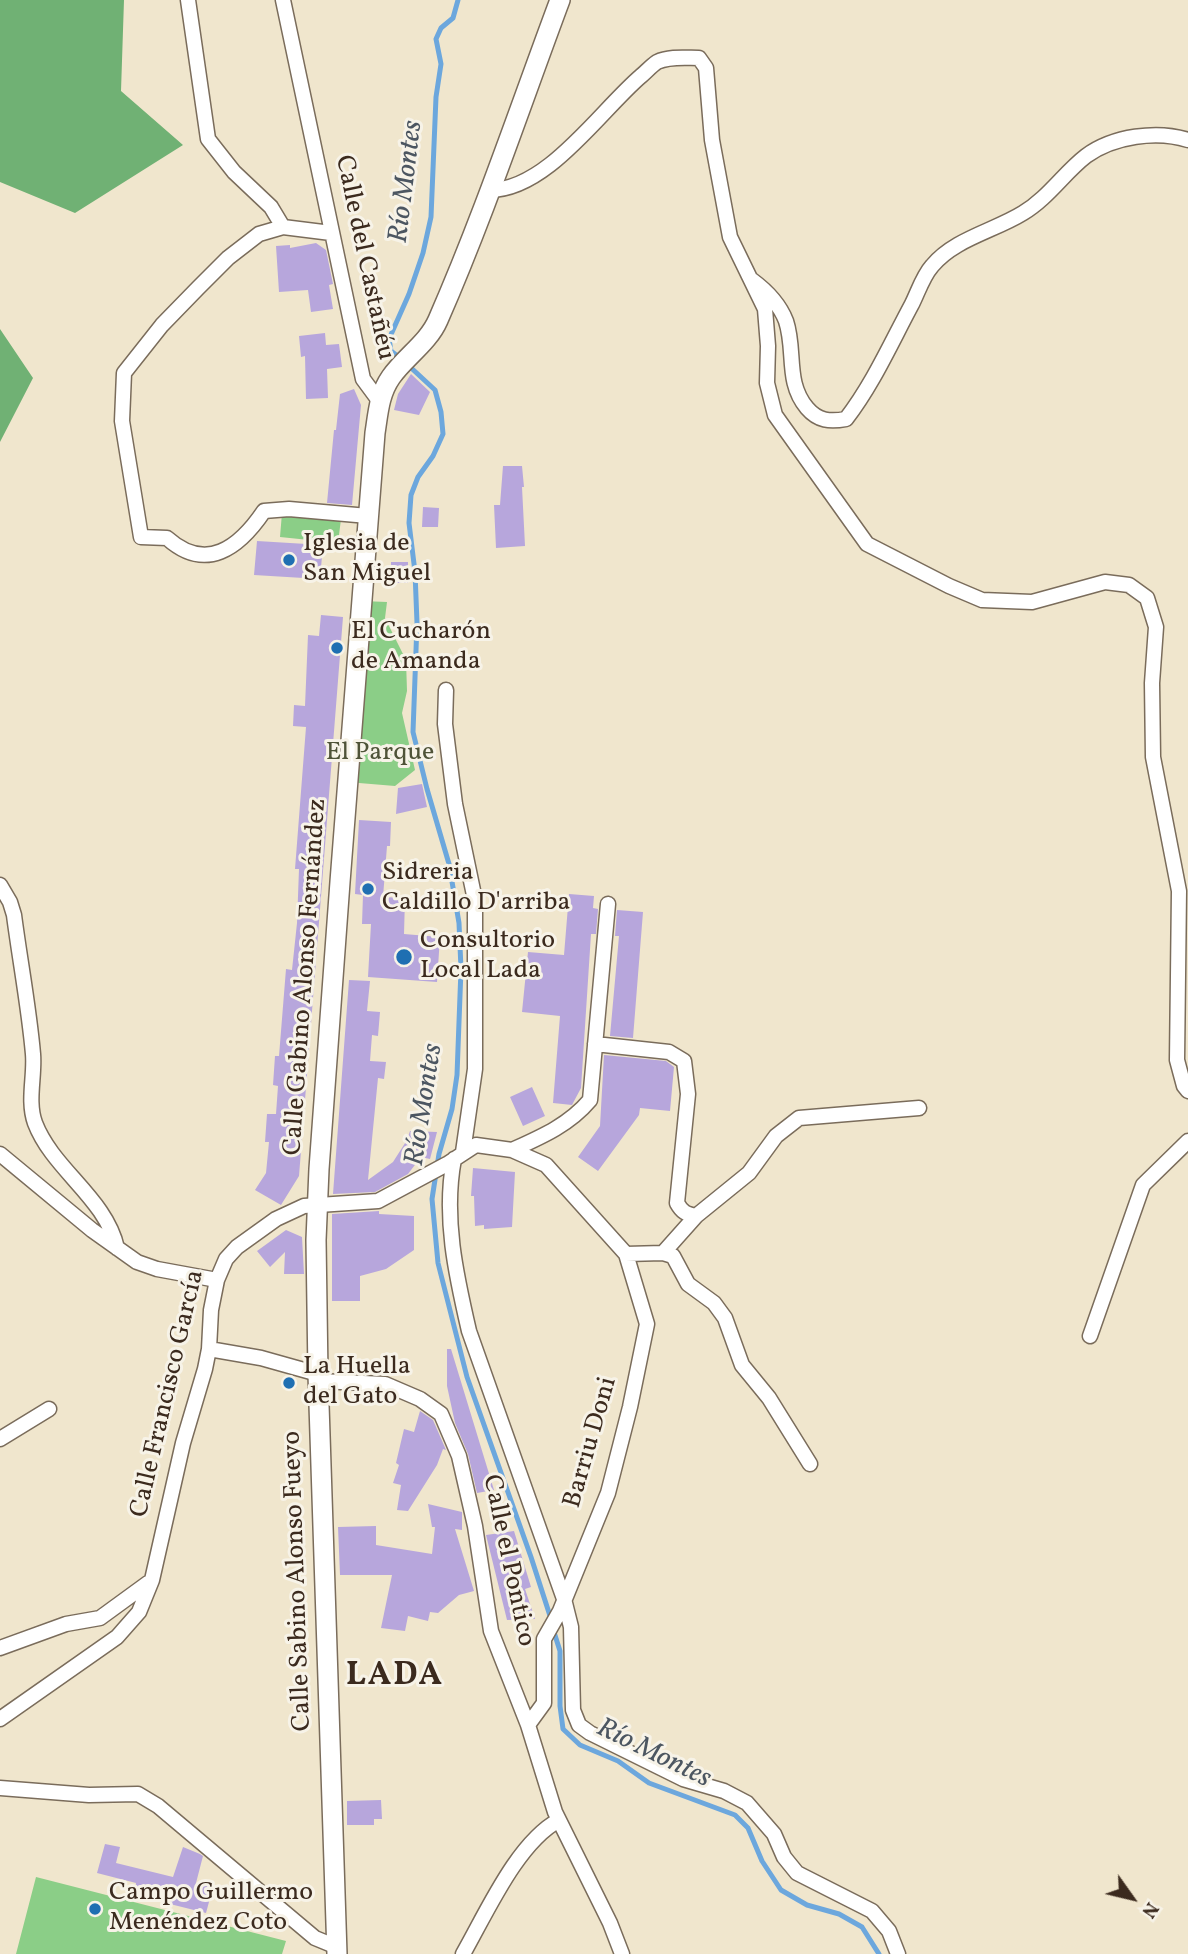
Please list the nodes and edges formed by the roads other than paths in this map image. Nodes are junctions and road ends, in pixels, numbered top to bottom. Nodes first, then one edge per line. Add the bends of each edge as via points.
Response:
1 (188, 0) edge
2 (283, 0) edge
3 (560, 0) edge
4 (1188, 140) edge
5 (490, 190) junction
6 (283, 226) junction
7 (331, 233) junction
8 (748, 277) junction
9 (380, 402) junction
10 (368, 516) junction
11 (446, 690) dead end
12 (0, 885) edge
13 (608, 904) dead end
14 (595, 1044) junction
15 (1188, 1091) edge
16 (919, 1108) dead end
17 (1188, 1141) edge
18 (512, 1150) junction
19 (0, 1154) edge
20 (455, 1159) junction
21 (318, 1205) junction
22 (696, 1216) junction
23 (117, 1248) junction
24 (663, 1253) junction
25 (626, 1254) junction
26 (217, 1280) junction
27 (1090, 1336) dead end
28 (209, 1349) junction
29 (318, 1378) junction
30 (49, 1409) dead end
31 (0, 1439) edge
32 (810, 1464) dead end
33 (152, 1580) junction
34 (562, 1605) junction
35 (0, 1648) edge
36 (0, 1719) edge
37 (528, 1725) junction
38 (0, 1788) edge
39 (559, 1820) junction
40 (337, 1951) edge
41 (463, 1954) edge
42 (622, 1954) edge
43 (898, 1954) edge

1 - 6 street via 208,139
2 - 7 street, Calle del Castañéu
3 - 5 street
4 - 8 street via 1170,134 1142,136 1105,147 1088,155 1025,213 950,249 931,267 846,419 832,422 814,416 799,398 780,306
5 - 8 street via 504,190 534,175 572,147 658,62 699,58 706,68 712,140 730,237
5 - 9 street, Calle Gabino Alonso Fernández via 437,323 390,377
6 - 7 street
6 - 10 street via 259,234 228,258 162,325 124,373 122,421 141,537 167,538 181,551 200,556 232,546 252,530 264,511
7 - 9 street, Calle del Castañéu via 363,379
8 - 15 street via 765,309 767,383 775,415 867,544 982,600 1032,602 1105,582 1129,586 1147,598 1156,627 1153,757 1179,891 1177,1060
9 - 10 street, Calle Gabino Alonso Fernández
10 - 21 street, Calle Gabino Alonso Fernández
11 - 20 street via 445,724 455,804 475,900 475,1069
12 - 23 street via 14,915 33,1057 33,1120 53,1155 104,1218
13 - 14 street
14 - 18 street via 590,1100 547,1135
14 - 22 street via 669,1052 684,1060 688,1094 677,1203 681,1210
16 - 22 street via 799,1118 776,1136 749,1173
17 - 27 street via 1143,1185
18 - 20 street, Barriu Doni via 476,1145
18 - 25 street, Barriu Doni via 546,1165
19 - 23 street
20 - 21 street, Barriu Doni via 378,1201
20 - 34 street via 449,1185 451,1230 469,1331
21 - 26 street, Calle Francisco García via 276,1219 226,1259
21 - 29 street, Calle Sabino Alonso Fueyo
22 - 24 street
23 - 26 street via 157,1269
24 - 25 street
24 - 32 street via 673,1256 688,1284 714,1303 725,1318 742,1365 769,1398
25 - 34 street, Barriu Doni via 648,1324 608,1493
26 - 28 street, Calle Francisco García
28 - 29 street, Calle el Pontico via 261,1358
28 - 33 street, Calle Francisco García
29 - 37 street, Calle el Pontico via 385,1384 441,1414 458,1457 475,1527 491,1631
29 - 40 street, Calle Sabino Alonso Fueyo
30 - 31 street
33 - 35 street via 100,1618 66,1624
33 - 36 street, Calle Francisco García via 139,1612 117,1637
34 - 37 street, Barriu Doni via 544,1639 544,1703
34 - 43 street via 571,1627 573,1710 579,1725 683,1779 747,1802 774,1834 797,1873 872,1911 889,1931
37 - 39 street, Calle el Pontico
38 - 40 street via 138,1794
39 - 41 street via 543,1828 523,1851
39 - 42 street, Calle el Pontico

